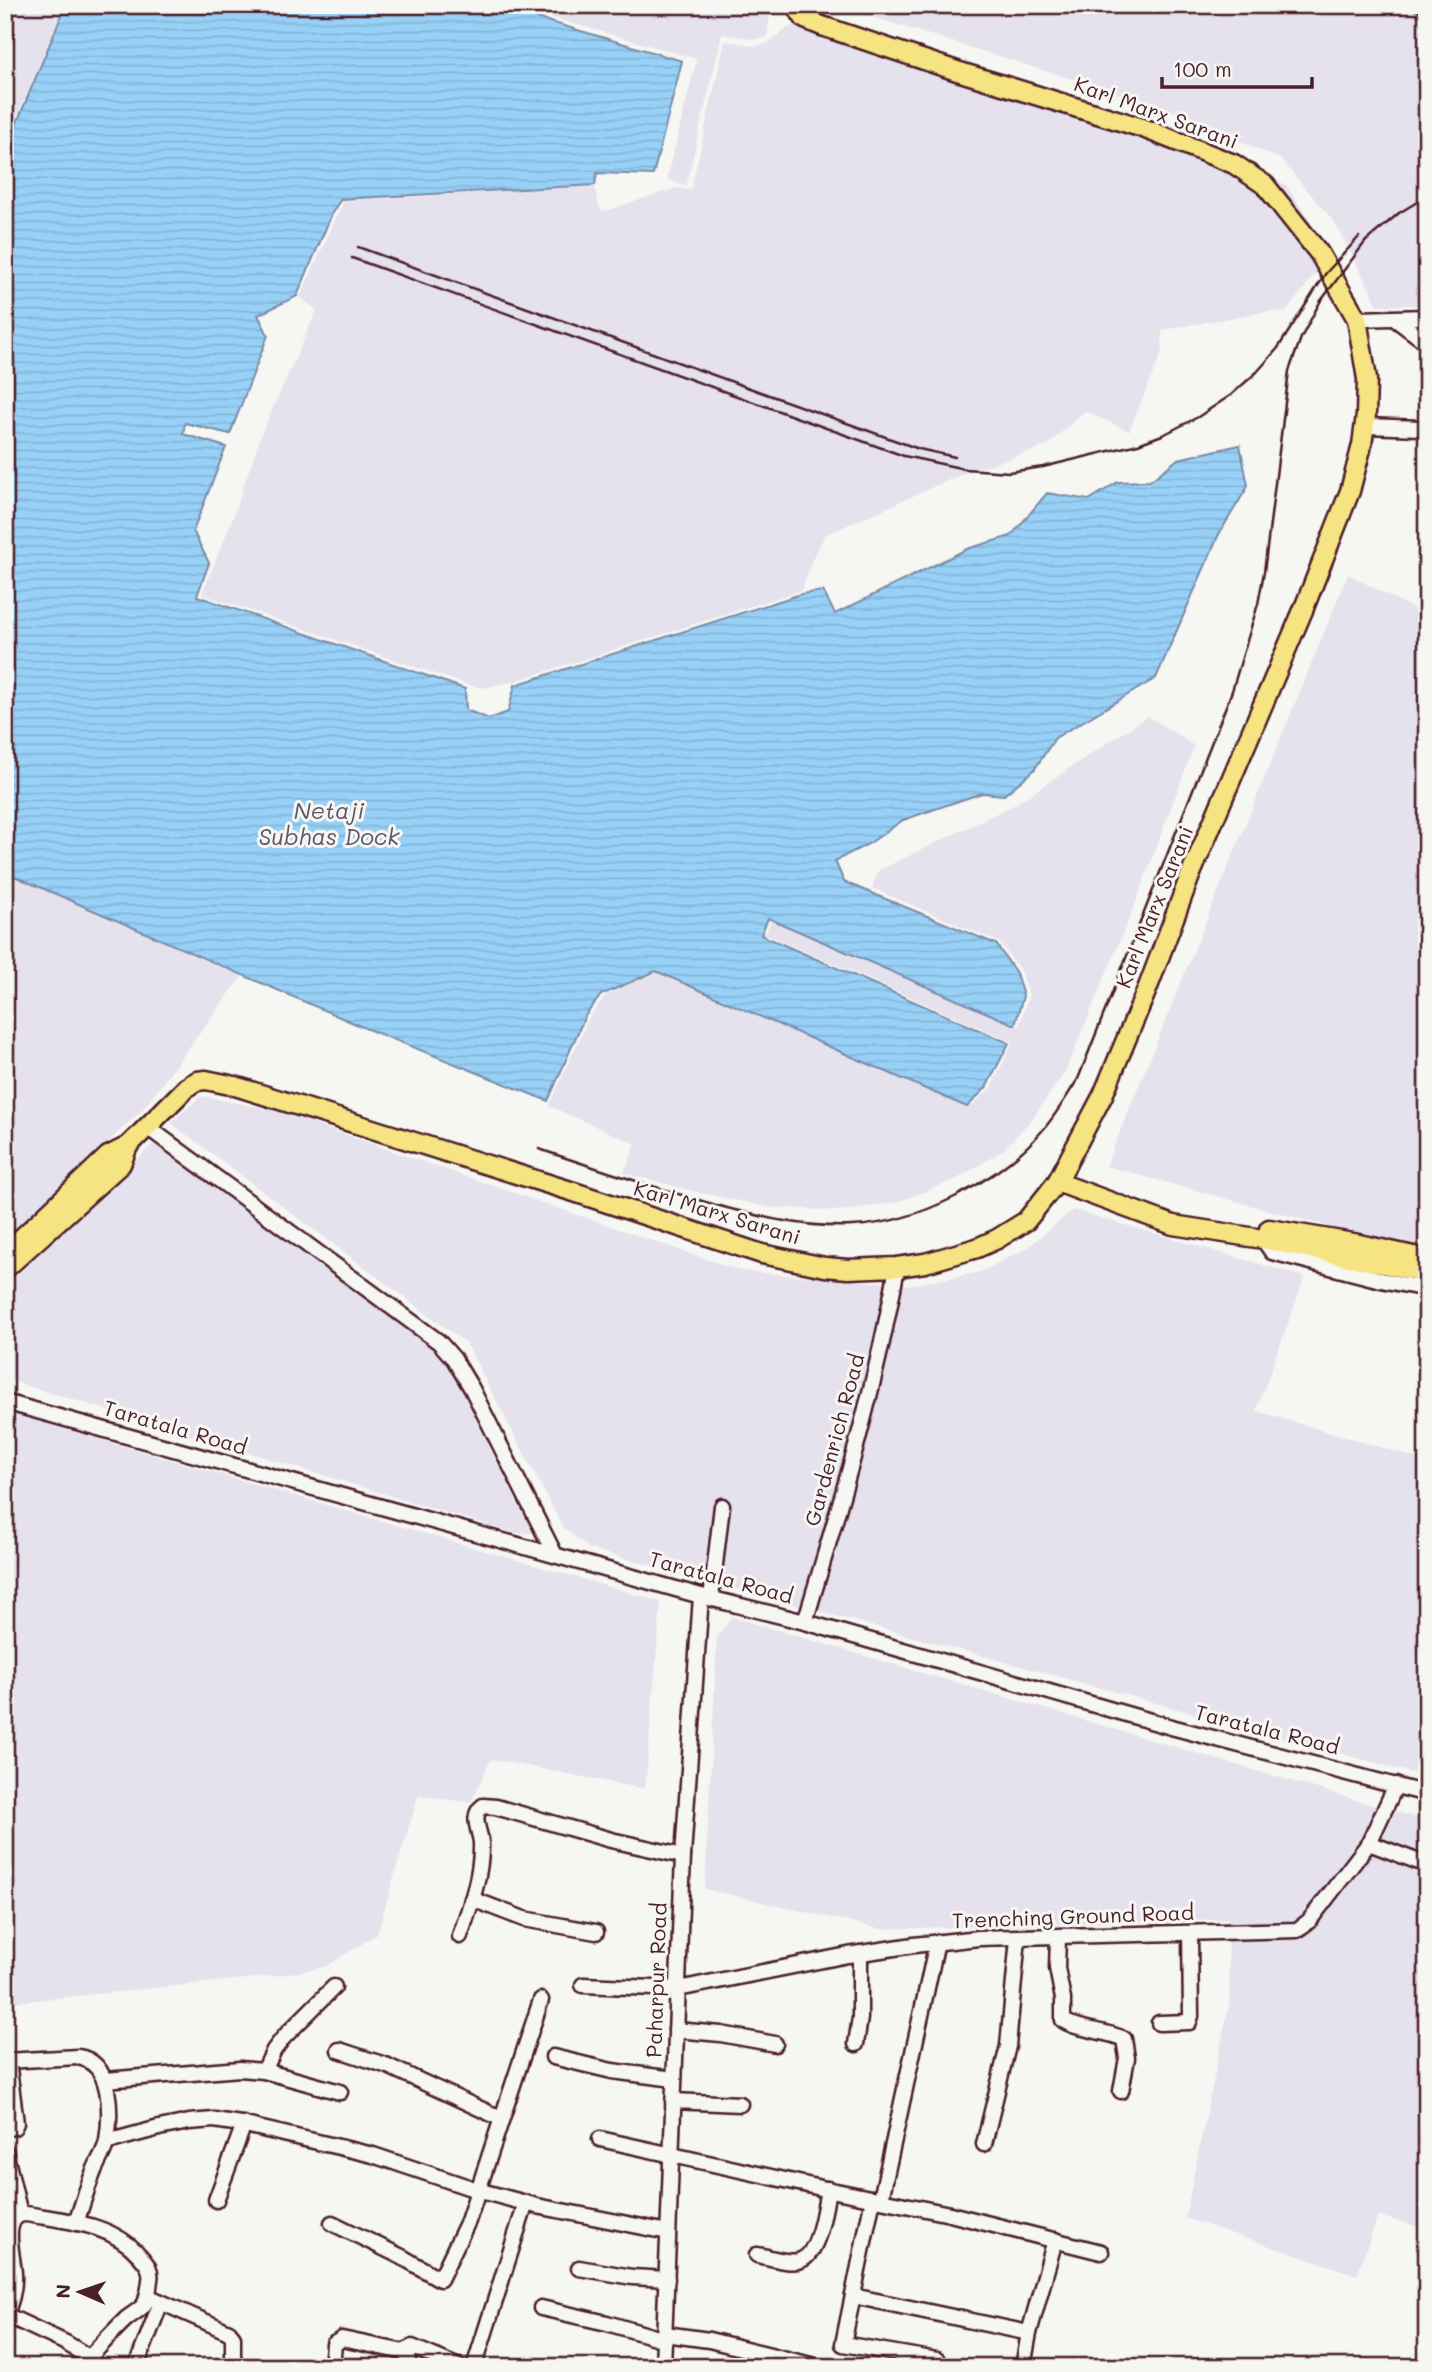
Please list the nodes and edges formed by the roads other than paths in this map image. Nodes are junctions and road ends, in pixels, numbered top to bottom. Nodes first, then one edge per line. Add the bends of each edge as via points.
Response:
1 (795, 5) edge
2 (1427, 317) edge
3 (1357, 319) junction
4 (1395, 319) junction
5 (1427, 344) edge
6 (1365, 426) junction
7 (1421, 428) dead end
8 (146, 1126) junction
9 (128, 1146) junction
10 (1057, 1182) junction
11 (1265, 1234) junction
12 (1357, 1251) junction
13 (5, 1253) edge
14 (1427, 1259) edge
15 (897, 1267) junction
16 (5, 1269) edge
17 (1427, 1273) edge
18 (1427, 1289) edge
19 (5, 1402) edge
20 (722, 1506) dead end
21 (555, 1555) junction
22 (706, 1597) junction
23 (805, 1622) junction
24 (1396, 1785) junction
25 (1427, 1794) edge
26 (1369, 1843) junction
27 (683, 1856) junction
28 (1427, 1866) edge
29 (472, 1899) junction
30 (596, 1932) dead end
31 (1190, 1934) junction
32 (460, 1936) dead end
33 (1058, 1937) junction
34 (1018, 1938) junction
35 (937, 1942) junction
36 (860, 1953) junction
37 (583, 1985) dead end
38 (334, 1987) dead end
39 (678, 1989) junction
40 (541, 2000) dead end
41 (1159, 2023) dead end
42 (676, 2030) junction
43 (856, 2044) dead end
44 (775, 2045) dead end
45 (339, 2050) dead end
46 (553, 2057) dead end
47 (7, 2061) edge
48 (264, 2071) junction
49 (674, 2079) junction
50 (105, 2080) junction
51 (1121, 2091) dead end
52 (340, 2092) dead end
53 (673, 2101) junction
54 (740, 2104) dead end
55 (500, 2118) junction
56 (244, 2124) junction
57 (5, 2128) edge
58 (600, 2139) dead end
59 (107, 2142) junction
60 (984, 2144) dead end
61 (5, 2151) edge
62 (670, 2154) junction
63 (828, 2189) junction
64 (477, 2190) junction
65 (877, 2198) junction
66 (216, 2200) dead end
67 (526, 2203) junction
68 (20, 2214) junction
69 (76, 2223) junction
70 (331, 2223) dead end
71 (668, 2232) junction
72 (6, 2233) edge
73 (1055, 2240) junction
74 (1101, 2252) dead end
75 (758, 2255) dead end
76 (579, 2268) dead end
77 (667, 2279) junction
78 (853, 2296) junction
79 (154, 2299) junction
80 (541, 2308) dead end
81 (6, 2316) edge
82 (1029, 2333) junction
83 (665, 2337) junction
84 (404, 2352) junction
85 (937, 2360) dead end
86 (85, 2362) edge
87 (136, 2367) edge
88 (239, 2367) edge
89 (332, 2367) edge
90 (408, 2367) edge
91 (459, 2367) edge
92 (474, 2367) edge
93 (663, 2367) edge
94 (819, 2367) edge
95 (1023, 2367) edge

1 - 3 main road, Karl Marx Sarani via 805,19 822,26 1143,128 1234,164 1265,185 1319,253
2 - 4 street
3 - 4 street
3 - 6 main road, Karl Marx Sarani via 1367,379
4 - 5 street
6 - 7 street
6 - 10 main road, Karl Marx Sarani via 1350,491 1304,608 1103,1095
8 - 9 main road, Karl Marx Sarani
8 - 15 main road, Karl Marx Sarani via 187,1087 206,1080 296,1104 762,1254 825,1267
8 - 21 street via 439,1342 472,1390
9 - 13 main road, Karl Marx Sarani via 108,1156
9 - 16 main road, Karl Marx Sarani via 121,1164
10 - 11 main road via 1146,1213 1175,1214
10 - 15 main road, Karl Marx Sarani via 1026,1221 996,1239 925,1263
11 - 12 main road
11 - 18 street via 1272,1252
12 - 14 main road
12 - 17 main road
15 - 23 street, Gardenrich Road via 887,1327
19 - 21 street, Taratala Road
20 - 22 street, Paharpur Road
21 - 22 street, Taratala Road
22 - 23 street, Taratala Road
22 - 27 street, Paharpur Road
23 - 24 street, Taratala Road via 1175,1728
24 - 25 street, Taratala Road
24 - 26 street, Trenching Ground Road
26 - 28 street
26 - 31 street, Trenching Ground Road via 1309,1921 1297,1930
27 - 29 street via 487,1805 476,1817 481,1843
27 - 39 street, Paharpur Road
29 - 30 street via 524,1919
29 - 32 street
31 - 33 street, Trenching Ground Road
31 - 41 street via 1189,2022
33 - 34 street, Trenching Ground Road
33 - 51 street via 1063,2020 1124,2039 1127,2058
34 - 35 street, Trenching Ground Road
34 - 60 street via 1008,2046
35 - 36 street, Trenching Ground Road
35 - 65 street
36 - 39 street, Trenching Ground Road
36 - 43 street
37 - 39 street, Trenching Ground Road
38 - 48 street via 279,2043
39 - 42 street, Paharpur Road
40 - 55 street
42 - 44 street
42 - 49 street, Paharpur Road
45 - 55 street via 388,2066
46 - 49 street
47 - 50 street via 87,2058
47 - 57 street via 16,2123
48 - 50 street
48 - 52 street
49 - 53 street, Paharpur Road
50 - 59 street
53 - 54 street
53 - 62 street, Paharpur Road
55 - 64 street
56 - 59 street via 189,2123
56 - 64 street via 373,2155
56 - 66 street
58 - 62 street
59 - 69 street
61 - 68 street
62 - 63 street
62 - 71 street, Paharpur Road
63 - 65 street
63 - 75 street via 817,2238 806,2258 799,2262
64 - 67 street
64 - 70 street via 468,2221 440,2279
65 - 73 street
65 - 78 street
67 - 71 street
67 - 92 street
68 - 69 street
68 - 72 street via 9,2221
69 - 79 street via 100,2228 132,2247 148,2266
71 - 77 street, Paharpur Road
72 - 81 street via 14,2288
73 - 74 street
73 - 82 street
76 - 77 street
77 - 83 street, Paharpur Road
78 - 82 street
78 - 85 street via 843,2344
79 - 86 street via 128,2317
79 - 87 street
79 - 88 street via 229,2332
80 - 83 street
81 - 86 street via 58,2339
82 - 95 street
83 - 93 street, Paharpur Road
83 - 94 street via 709,2340
84 - 89 street via 342,2339 334,2344
84 - 90 street
84 - 91 street via 412,2347

